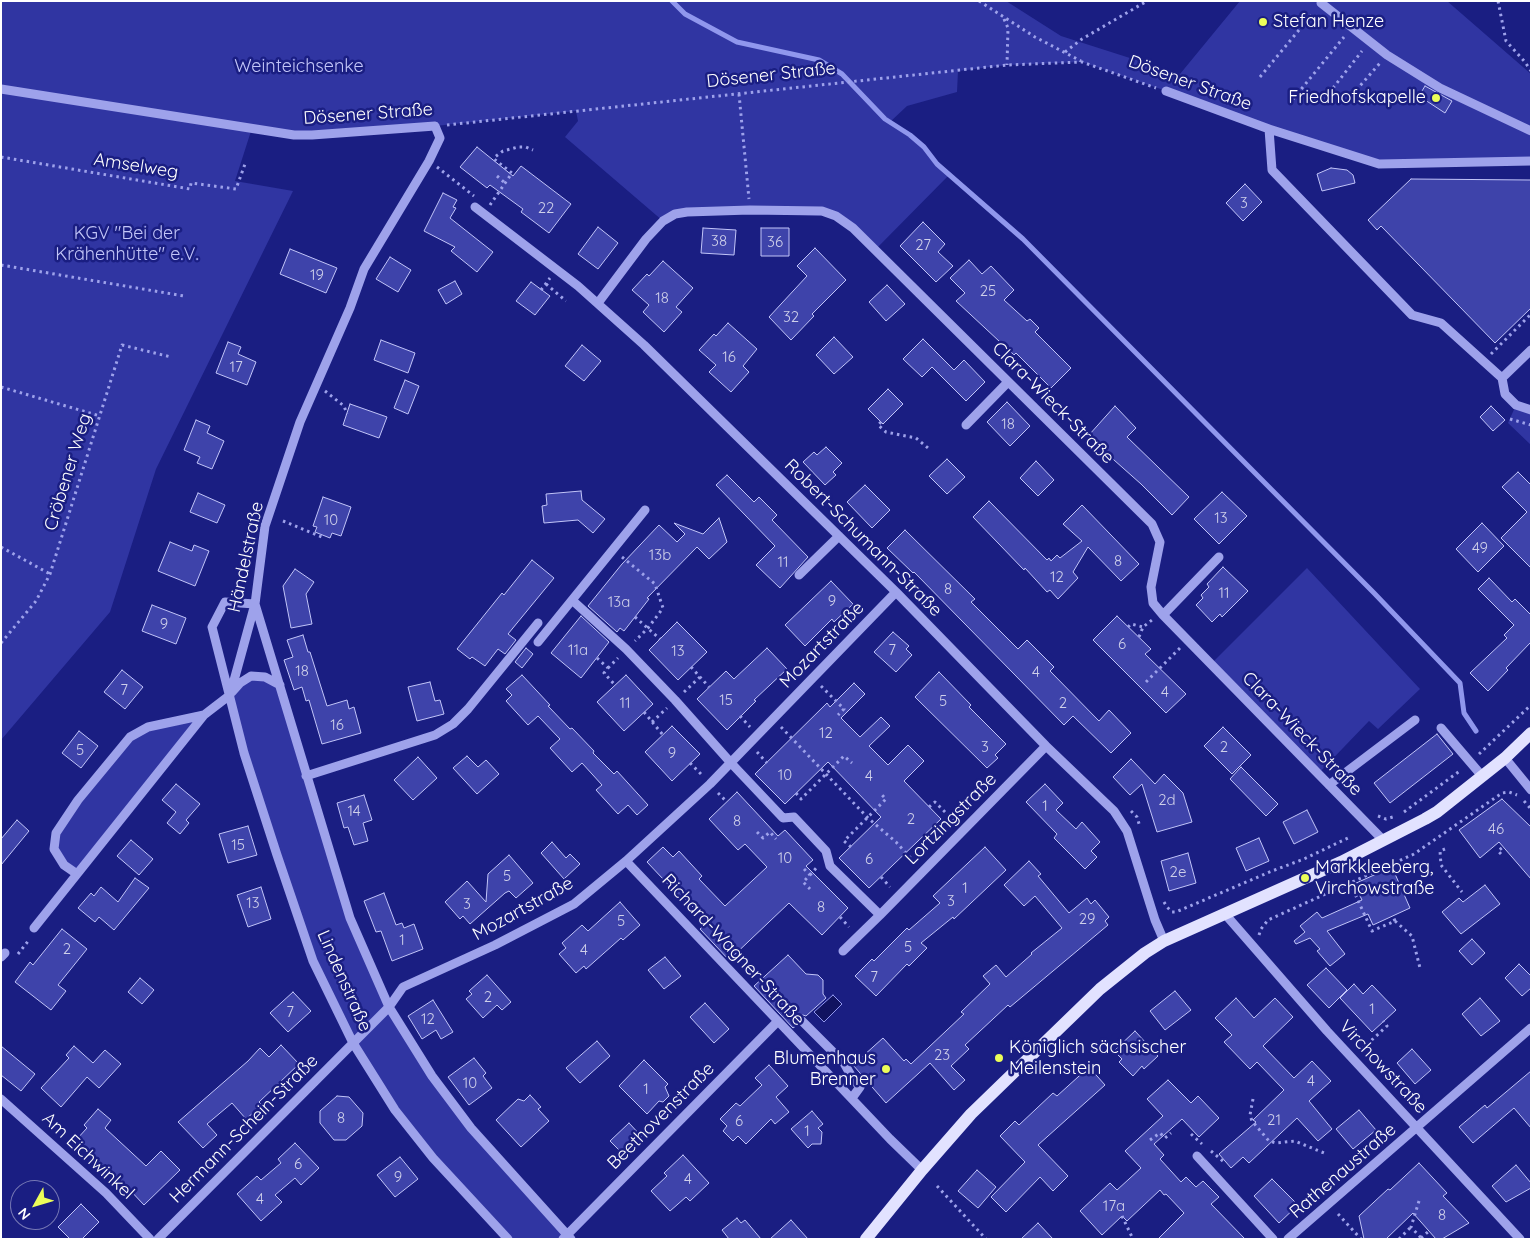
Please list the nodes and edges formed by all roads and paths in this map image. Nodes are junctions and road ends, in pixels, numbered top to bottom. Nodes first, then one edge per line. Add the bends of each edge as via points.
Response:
1 (979, 1) edge
2 (1147, 1) edge
3 (1498, 1) edge
4 (1321, 3) joint
5 (1004, 18) junction
6 (1352, 27) junction
7 (1370, 42) junction
8 (1065, 52) junction
9 (1387, 55) junction
10 (1082, 62) junction
11 (1007, 65) junction
12 (1531, 71) edge
13 (1260, 77) dead end
14 (1333, 88) dead end
15 (1, 89) edge
16 (1166, 91) joint
17 (739, 94) junction
18 (1352, 95) dead end
19 (1289, 104) dead end
20 (435, 126) junction
21 (1269, 129) junction
22 (1531, 131) edge
23 (533, 150) dead end
24 (1, 157) edge
25 (429, 161) junction
26 (1531, 161) edge
27 (245, 164) dead end
28 (497, 176) dead end
29 (505, 183) junction
30 (470, 193) dead end
31 (475, 207) dead end
32 (488, 208) dead end
33 (750, 210) junction
34 (1, 265) edge
35 (546, 284) dead end
36 (184, 296) dead end
37 (566, 301) dead end
38 (598, 303) junction
39 (1531, 314) edge
40 (1531, 350) edge
41 (171, 358) dead end
42 (1484, 361) junction
43 (1502, 378) junction
44 (323, 382) dead end
45 (1008, 382) junction
46 (1, 388) edge
47 (1531, 410) edge
48 (347, 414) dead end
49 (100, 416) junction
50 (1510, 420) dead end
51 (881, 422) dead end
52 (966, 425) dead end
53 (1531, 425) edge
54 (928, 448) dead end
55 (645, 510) dead end
56 (283, 521) dead end
57 (839, 536) junction
58 (322, 537) dead end
59 (1, 547) edge
60 (613, 550) junction
61 (1219, 557) dead end
62 (50, 574) junction
63 (799, 575) dead end
64 (896, 592) junction
65 (572, 600) junction
66 (255, 604) junction
67 (1159, 615) junction
68 (635, 617) dead end
69 (538, 623) dead end
70 (1128, 627) dead end
71 (1143, 627) junction
72 (648, 628) junction
73 (1139, 637) dead end
74 (660, 639) dead end
75 (1188, 640) junction
76 (538, 642) dead end
77 (1, 643) edge
78 (626, 649) junction
79 (597, 658) dead end
80 (691, 667) dead end
81 (608, 668) junction
82 (813, 679) junction
83 (1146, 682) dead end
84 (615, 685) dead end
85 (280, 686) junction
86 (709, 687) dead end
87 (230, 695) junction
88 (644, 712) dead end
89 (204, 715) junction
90 (838, 715) dead end
91 (773, 720) junction
92 (1416, 720) dead end
93 (1441, 728) dead end
94 (1531, 734) edge
95 (663, 735) dead end
96 (808, 744) dead end
97 (1046, 746) junction
98 (803, 749) junction
99 (1505, 758) junction
100 (731, 763) junction
101 (852, 763) dead end
102 (826, 775) junction
103 (306, 776) junction
104 (1482, 776) junction
105 (1328, 785) junction
106 (1531, 790) edge
107 (796, 793) dead end
108 (881, 794) dead end
109 (1517, 794) dead end
110 (929, 807) dead end
111 (868, 818) junction
112 (963, 830) junction
113 (757, 832) dead end
114 (1350, 837) dead end
115 (900, 838) dead end
116 (776, 839) dead end
117 (1383, 840) junction
118 (896, 842) junction
119 (851, 847) dead end
120 (1502, 847) dead end
121 (1445, 849) dead end
122 (1501, 854) dead end
123 (626, 861) junction
124 (804, 869) dead end
125 (923, 870) junction
126 (77, 874) junction
127 (1350, 883) junction
128 (810, 889) dead end
129 (1462, 892) dead end
130 (1172, 912) dead end
131 (1225, 914) junction
132 (880, 915) junction
133 (1392, 916) dead end
134 (1395, 921) junction
135 (34, 928) joint
136 (1259, 936) dead end
137 (1164, 941) junction
138 (843, 950) dead end
139 (3, 955) edge
140 (1420, 968) dead end
141 (389, 1007) junction
142 (802, 1020) dead end
143 (778, 1021) junction
144 (1383, 1021) dead end
145 (1531, 1028) edge
146 (1356, 1042) dead end
147 (354, 1043) junction
148 (1362, 1049) junction
149 (1369, 1056) dead end
150 (1388, 1076) dead end
151 (852, 1098) junction
152 (1, 1099) edge
153 (1253, 1099) dead end
154 (1428, 1104) dead end
155 (1418, 1127) junction
156 (1171, 1132) dead end
157 (1150, 1140) dead end
158 (1324, 1153) dead end
159 (1197, 1156) dead end
160 (922, 1170) junction
161 (937, 1186) dead end
162 (1419, 1201) dead end
163 (1338, 1214) dead end
164 (1122, 1216) dead end
165 (1411, 1227) junction
166 (1429, 1231) dead end
167 (567, 1237) edge
168 (1422, 1238) edge
169 (150, 1239) edge
170 (158, 1239) edge
171 (508, 1239) edge
172 (866, 1239) edge
173 (986, 1239) edge
174 (1133, 1239) edge
175 (1273, 1239) edge
176 (1288, 1239) edge
177 (1361, 1239) edge
178 (1398, 1239) edge
179 (1520, 1239) edge

1 - 5 path
2 - 8 path via 1082,38
3 - 12 path via 1506,41
4 - 6 street
4 - 13 path
5 - 8 path
5 - 11 path via 1008,28
6 - 7 street
6 - 19 path
7 - 9 street
7 - 14 path
8 - 10 path
9 - 18 path
9 - 22 street via 1440,88
10 - 11 path, Dösener Straße
10 - 16 path, Dösener Straße
11 - 17 path, Dösener Straße
15 - 20 street, Dösener Straße via 294,134
16 - 21 street, Dösener Straße
17 - 20 path, Dösener Straße
17 - 33 path
20 - 25 street, Händelstraße via 440,138
21 - 26 street, Dösener Straße via 1379,164
21 - 42 street via 1272,170 1412,315 1441,323
23 - 29 path via 518,146 495,157 512,173
24 - 27 path, Amselweg via 190,189 192,183 236,189
25 - 30 path
25 - 66 street, Händelstraße via 364,269 300,422 265,526
28 - 29 path
29 - 32 path
31 - 38 street, Robert-Schumann-Straße
33 - 38 street, Clara-Wieck-Straße via 687,212 663,221
33 - 45 street, Clara-Wieck-Straße via 822,211 836,216 853,228
34 - 36 path
35 - 37 path
38 - 57 street, Robert-Schumann-Straße
39 - 42 path
40 - 43 street
41 - 49 path, Cröbener Weg via 122,346
42 - 43 street
43 - 47 street via 1505,394 1516,405
44 - 48 path via 325,391 344,406
45 - 52 street
45 - 67 street, Clara-Wieck-Straße via 1152,524 1160,542 1151,587
46 - 49 path
49 - 62 path, Cröbener Weg
50 - 53 path
51 - 54 path via 878,425 886,432 916,438
55 - 60 street
56 - 58 path
57 - 63 street
57 - 64 street, Robert-Schumann-Straße
59 - 62 path
60 - 65 street
60 - 72 path via 655,584 663,608
61 - 67 street
62 - 77 path, Cröbener Weg via 36,601
64 - 82 street, Mozartstraße
64 - 97 street, Robert-Schumann-Straße
65 - 76 street
65 - 78 street
66 - 85 street, Lindenstraße
66 - 87 street, Händelstraße
66 - 87 street, Lindenstraße via 226,602 212,628
67 - 71 path
67 - 75 street, Clara-Wieck-Straße
68 - 72 path
69 - 103 street via 453,724 435,735
70 - 71 path via 1131,624
71 - 73 path
72 - 74 path
72 - 78 path
75 - 83 path
75 - 105 street, Clara-Wieck-Straße
78 - 81 path
78 - 100 street
79 - 81 path
80 - 86 path
81 - 84 path via 604,673
82 - 90 path via 844,709
82 - 91 street, Mozartstraße
85 - 87 street via 265,677 251,676 240,682
85 - 103 street, Lindenstraße
87 - 89 street
87 - 147 street, Lindenstraße via 244,753 313,961
88 - 95 path
89 - 126 street
89 - 126 street via 148,727 130,737 78,800 56,833 54,849 64,865
91 - 98 path
91 - 100 street, Mozartstraße
92 - 105 street
93 - 104 street
94 - 99 main road
96 - 98 path
97 - 112 street, Lortzingstraße
97 - 137 street, Robert-Schumann-Straße via 1121,821
98 - 102 path
99 - 104 main road
99 - 106 street
100 - 123 street, Mozartstraße
100 - 132 street via 783,818 794,817 826,851 830,866
101 - 102 path via 844,756
102 - 107 path via 802,799
102 - 111 path
103 - 141 street, Lindenstraße via 350,918
104 - 117 main road via 1437,812
105 - 117 street, Clara-Wieck-Straße
108 - 111 path via 886,800
109 - 127 path via 1502,793 1414,854
110 - 112 path via 934,802
111 - 118 path
111 - 119 path via 844,841
112 - 125 street, Lortzingstraße
113 - 116 path via 763,838 770,832
114 - 130 path
115 - 118 path
117 - 131 main road
118 - 125 path
120 - 122 path via 1498,851
121 - 129 path via 1440,851 1441,865
123 - 141 street, Mozartstraße via 574,904 403,987
123 - 143 street, Richard-Wagner-Straße
124 - 128 path via 810,875 803,882
125 - 132 street, Lortzingstraße
126 - 135 street
127 - 134 path via 1372,931
127 - 136 path via 1268,920
131 - 137 main road
131 - 155 street, Virchowstraße via 1327,1031
132 - 138 street, Lortzingstraße
133 - 134 path
134 - 140 path via 1412,936
135 - 139 path via 14,958
137 - 160 main road via 1100,989 971,1114
141 - 147 street, Mozartstraße
141 - 167 street, Lindenstraße via 432,1076 471,1128
142 - 151 street via 844,1063 860,1087
143 - 151 street, Richard-Wagner-Straße
143 - 167 street, Beethovenstraße
144 - 148 path via 1387,1026
145 - 155 street, Rathenaustraße
146 - 148 path
147 - 170 street, Hermann-Schein-Straße
147 - 171 street, Lindenstraße via 395,1110 433,1158
148 - 149 path
150 - 154 path via 1421,1107
151 - 160 street, Richard-Wagner-Straße
152 - 169 street, Am Eichwinkel via 106,1193
153 - 158 path via 1252,1121 1269,1141 1295,1141
155 - 176 street, Rathenaustraße
155 - 179 street, Virchowstraße
156 - 157 path via 1165,1138 1160,1133
159 - 175 street
160 - 172 main road
161 - 173 path
162 - 165 path
163 - 177 path
164 - 174 path
165 - 168 path
165 - 178 path
166 - 168 path

